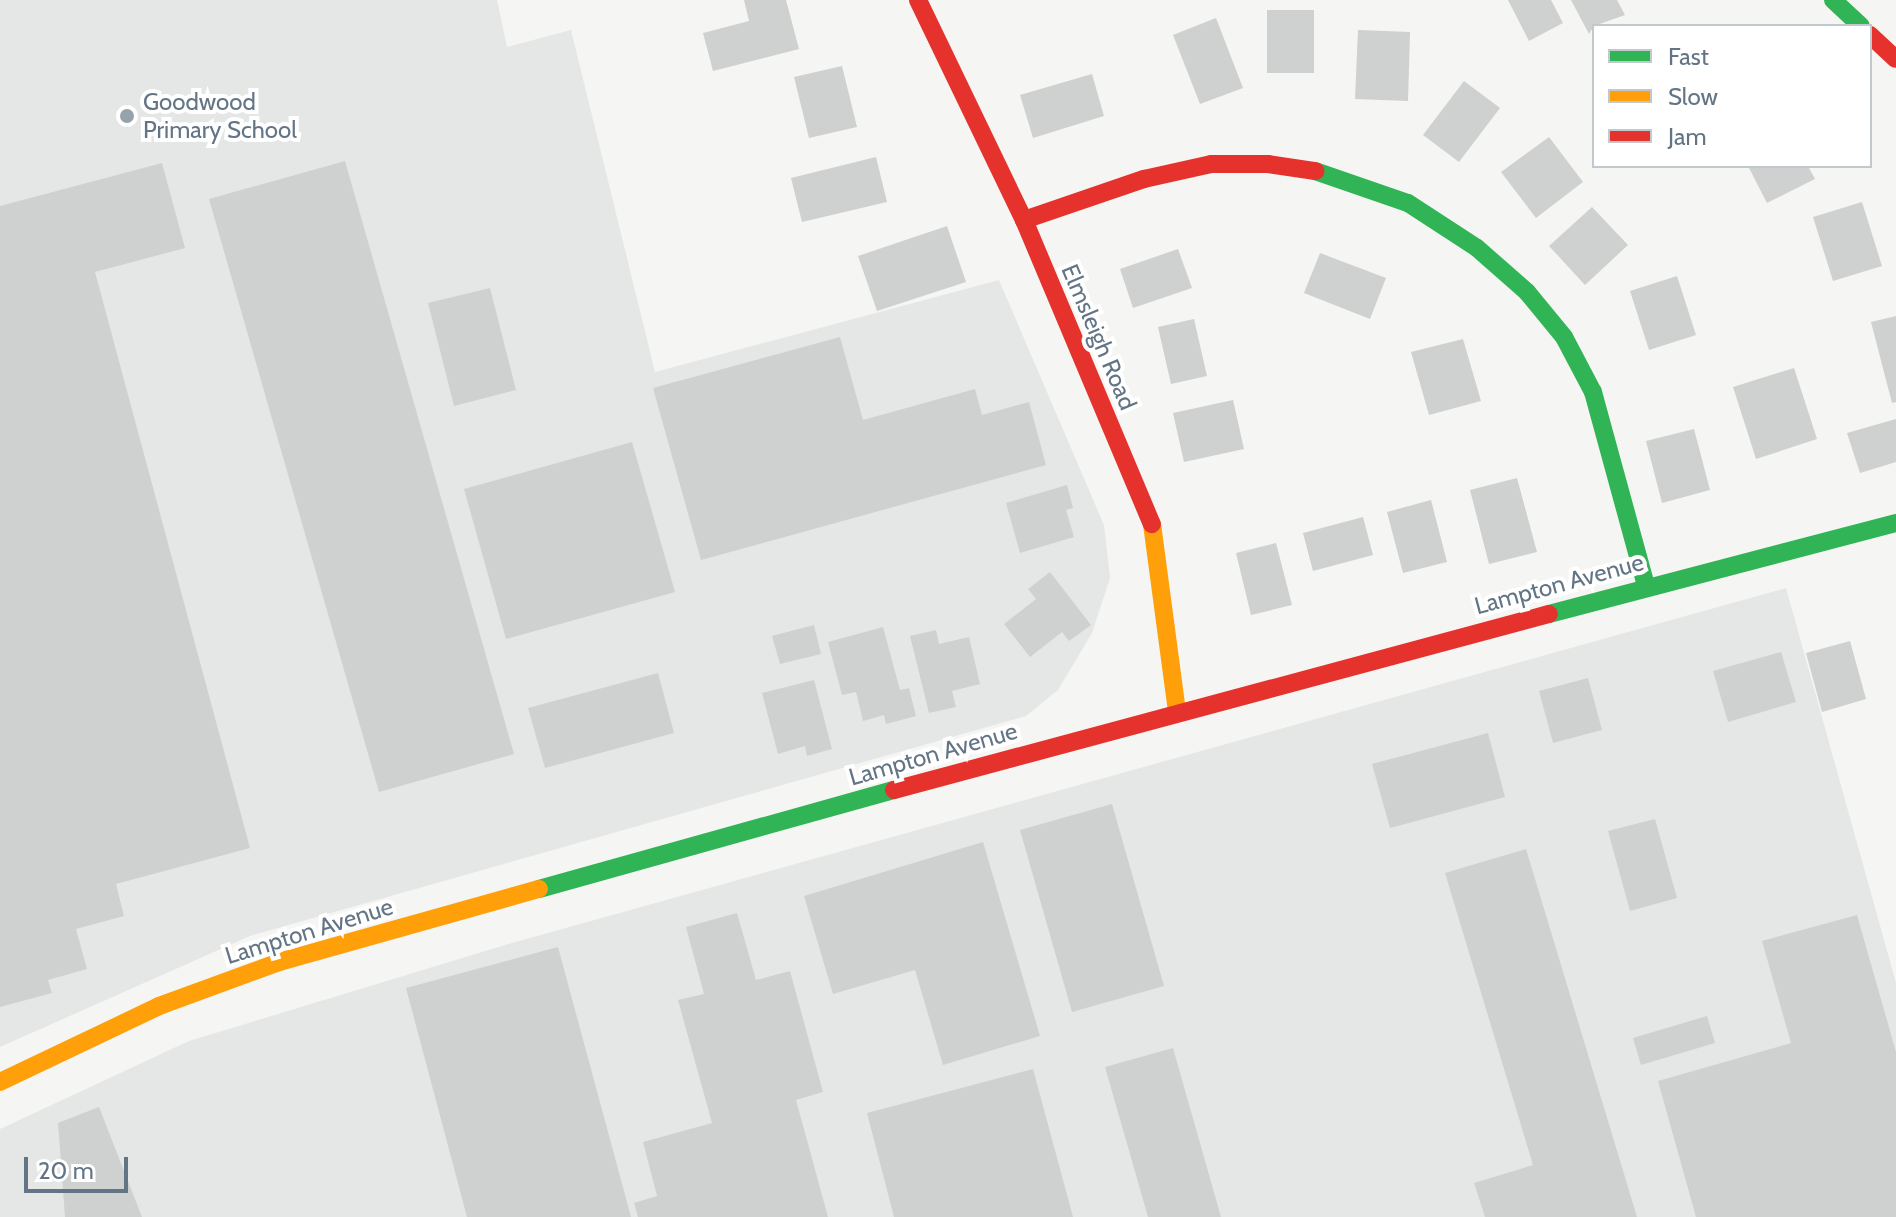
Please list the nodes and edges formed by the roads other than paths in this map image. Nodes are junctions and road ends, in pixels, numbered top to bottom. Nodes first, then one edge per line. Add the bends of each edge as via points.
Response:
1 (918, 0) edge
2 (1833, 0) edge
3 (1859, 24) edge
4 (1872, 37) edge
5 (1896, 59) edge
6 (1024, 220) junction
7 (1896, 523) edge
8 (1646, 586) junction
9 (1177, 711) junction
10 (0, 1082) edge

1 - 6 main road, Elmsleigh Road
2 - 3 main road
4 - 5 main road
6 - 8 main road via 1144,179 1211,164 1268,164 1325,173 1408,203 1477,248 1527,292 1564,337 1593,392
6 - 9 main road, Elmsleigh Road via 1152,525
7 - 8 main road, Lampton Avenue
8 - 9 main road, Lampton Avenue
9 - 10 main road, Lampton Avenue via 279,962 159,1006

